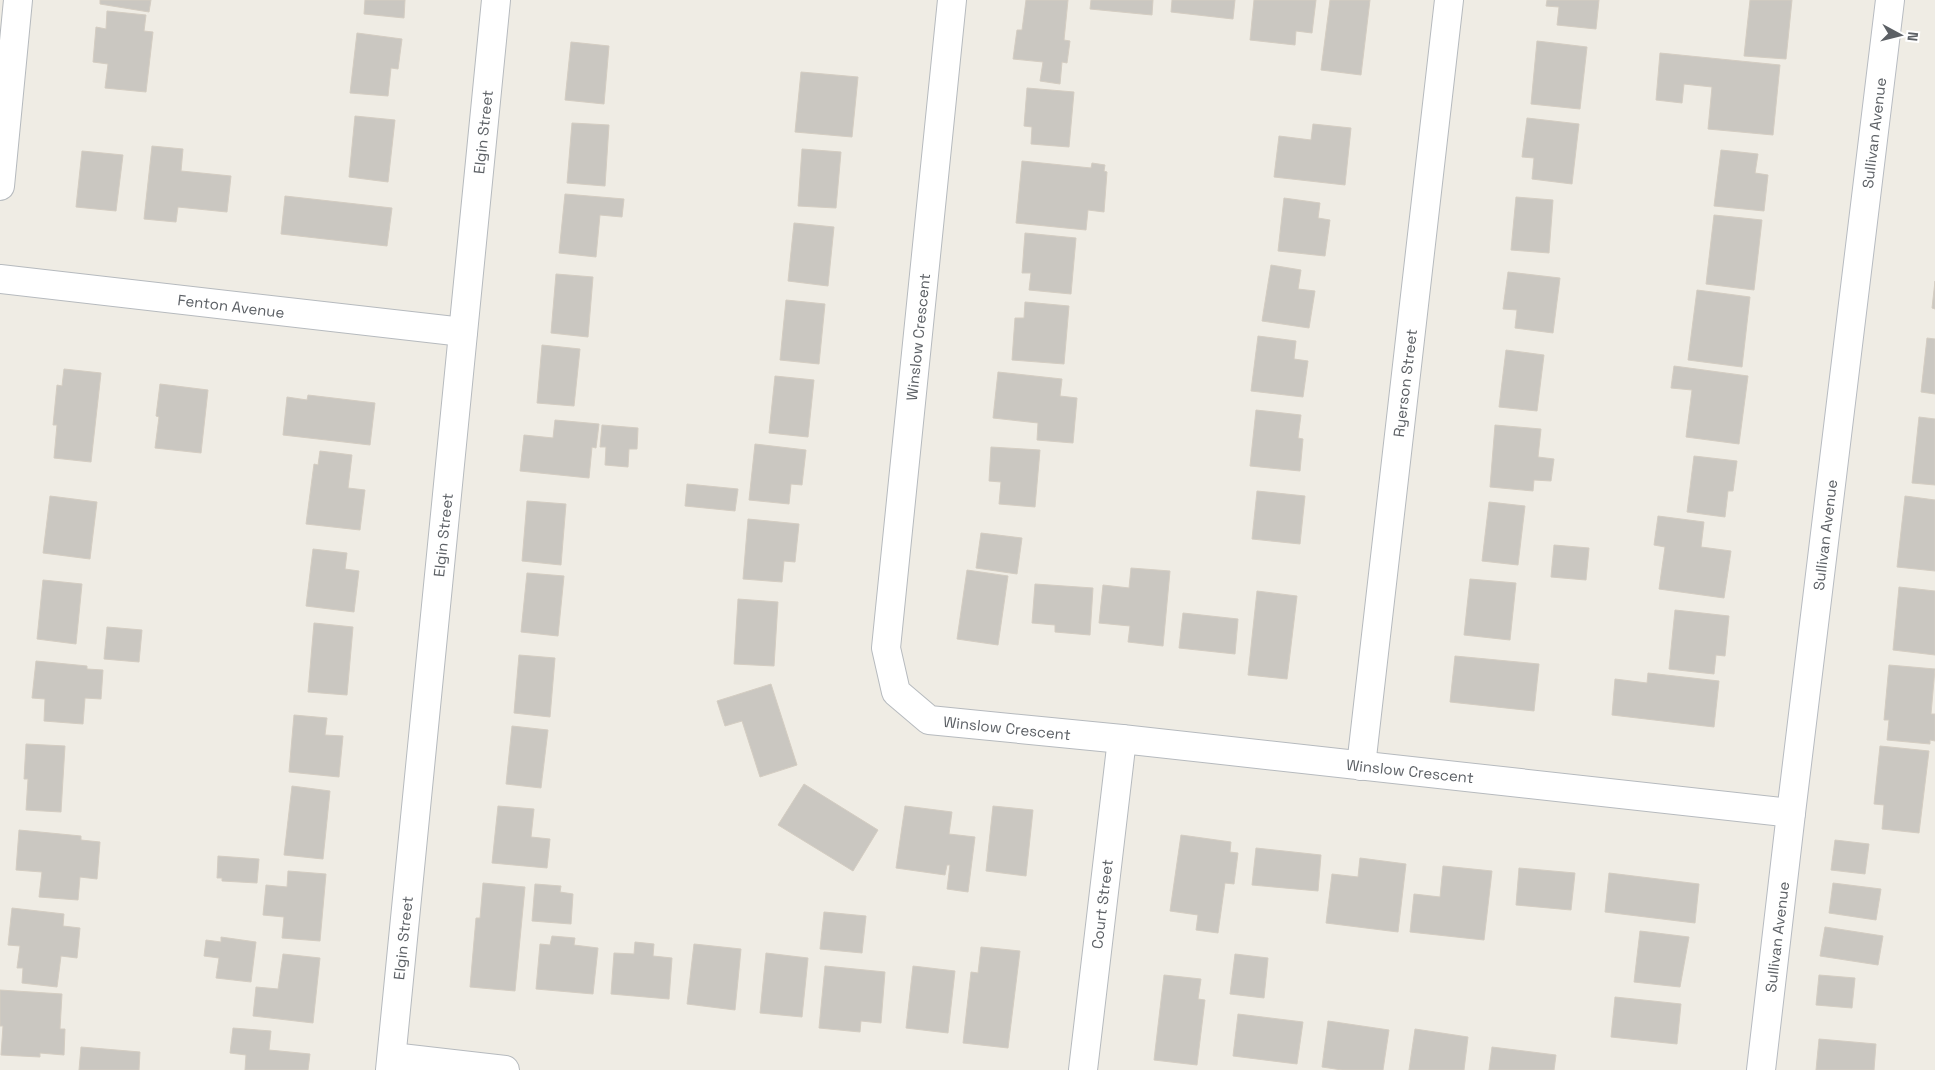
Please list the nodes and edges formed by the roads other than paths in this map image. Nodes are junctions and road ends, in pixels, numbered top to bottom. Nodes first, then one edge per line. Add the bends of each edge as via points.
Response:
1 (18, 0) edge
2 (496, 0) edge
3 (952, 0) edge
4 (1449, 0) edge
5 (1890, 0) edge
6 (0, 186) edge
7 (0, 279) edge
8 (463, 332) junction
9 (1122, 739) junction
10 (1361, 766) junction
11 (1791, 813) junction
12 (391, 1064) edge
13 (505, 1070) edge
14 (1083, 1070) edge
15 (1761, 1070) edge

1 - 6 street
2 - 8 street, Elgin Street
3 - 9 street, Winslow Crescent via 886,648 896,692 928,720
4 - 10 street, Ryerson Street
5 - 11 street, Sullivan Avenue
7 - 8 street, Fenton Avenue
8 - 12 street, Elgin Street
9 - 10 street, Winslow Crescent
9 - 14 street, Court Street
10 - 11 street, Winslow Crescent
11 - 15 street, Sullivan Avenue
12 - 13 street

